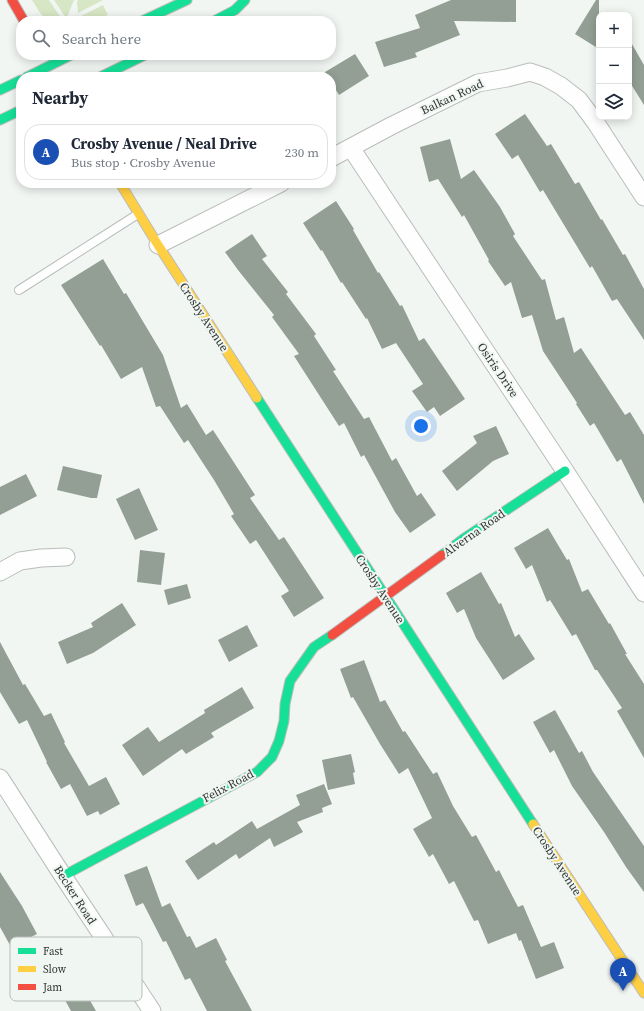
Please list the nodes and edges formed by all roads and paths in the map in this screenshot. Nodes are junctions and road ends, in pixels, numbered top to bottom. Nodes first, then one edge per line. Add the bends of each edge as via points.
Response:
1 (12, 0) edge
2 (187, 0) edge
3 (245, 0) edge
4 (21, 16) edge
5 (153, 16) edge
6 (224, 16) edge
7 (60, 60) edge
8 (135, 60) edge
9 (37, 72) edge
10 (110, 72) edge
11 (16, 82) edge
12 (0, 90) edge
13 (16, 112) edge
14 (0, 120) edge
15 (351, 148) junction
16 (336, 156) edge
17 (123, 188) edge
18 (271, 188) edge
19 (644, 197) edge
20 (138, 213) junction
21 (158, 245) junction
22 (19, 290) dead end
23 (566, 471) junction
24 (66, 557) dead end
25 (0, 572) edge
26 (644, 593) edge
27 (385, 597) junction
28 (0, 778) edge
29 (63, 876) junction
30 (103, 937) edge
31 (644, 993) edge
32 (142, 996) edge
33 (152, 1011) edge

1 - 4 street
2 - 5 street
3 - 6 street via 235,10
7 - 9 street
8 - 10 street
11 - 12 street
13 - 14 street
15 - 16 street, Balkan Road
15 - 19 street, Balkan Road via 478,83 530,72 562,86 579,100
15 - 23 street, Osiris Drive
17 - 20 street, Crosby Avenue
18 - 21 street
20 - 21 street, Crosby Avenue
20 - 22 lane
21 - 27 street, Crosby Avenue
23 - 26 street, Osiris Drive
23 - 27 street, Alverna Road via 463,539
24 - 25 street via 20,561
27 - 29 street, Felix Road via 314,647 298,668 290,681 279,741 272,757 257,772
27 - 31 street, Crosby Avenue
28 - 29 street, Becker Road
29 - 30 street, Becker Road
32 - 33 street, Becker Road

